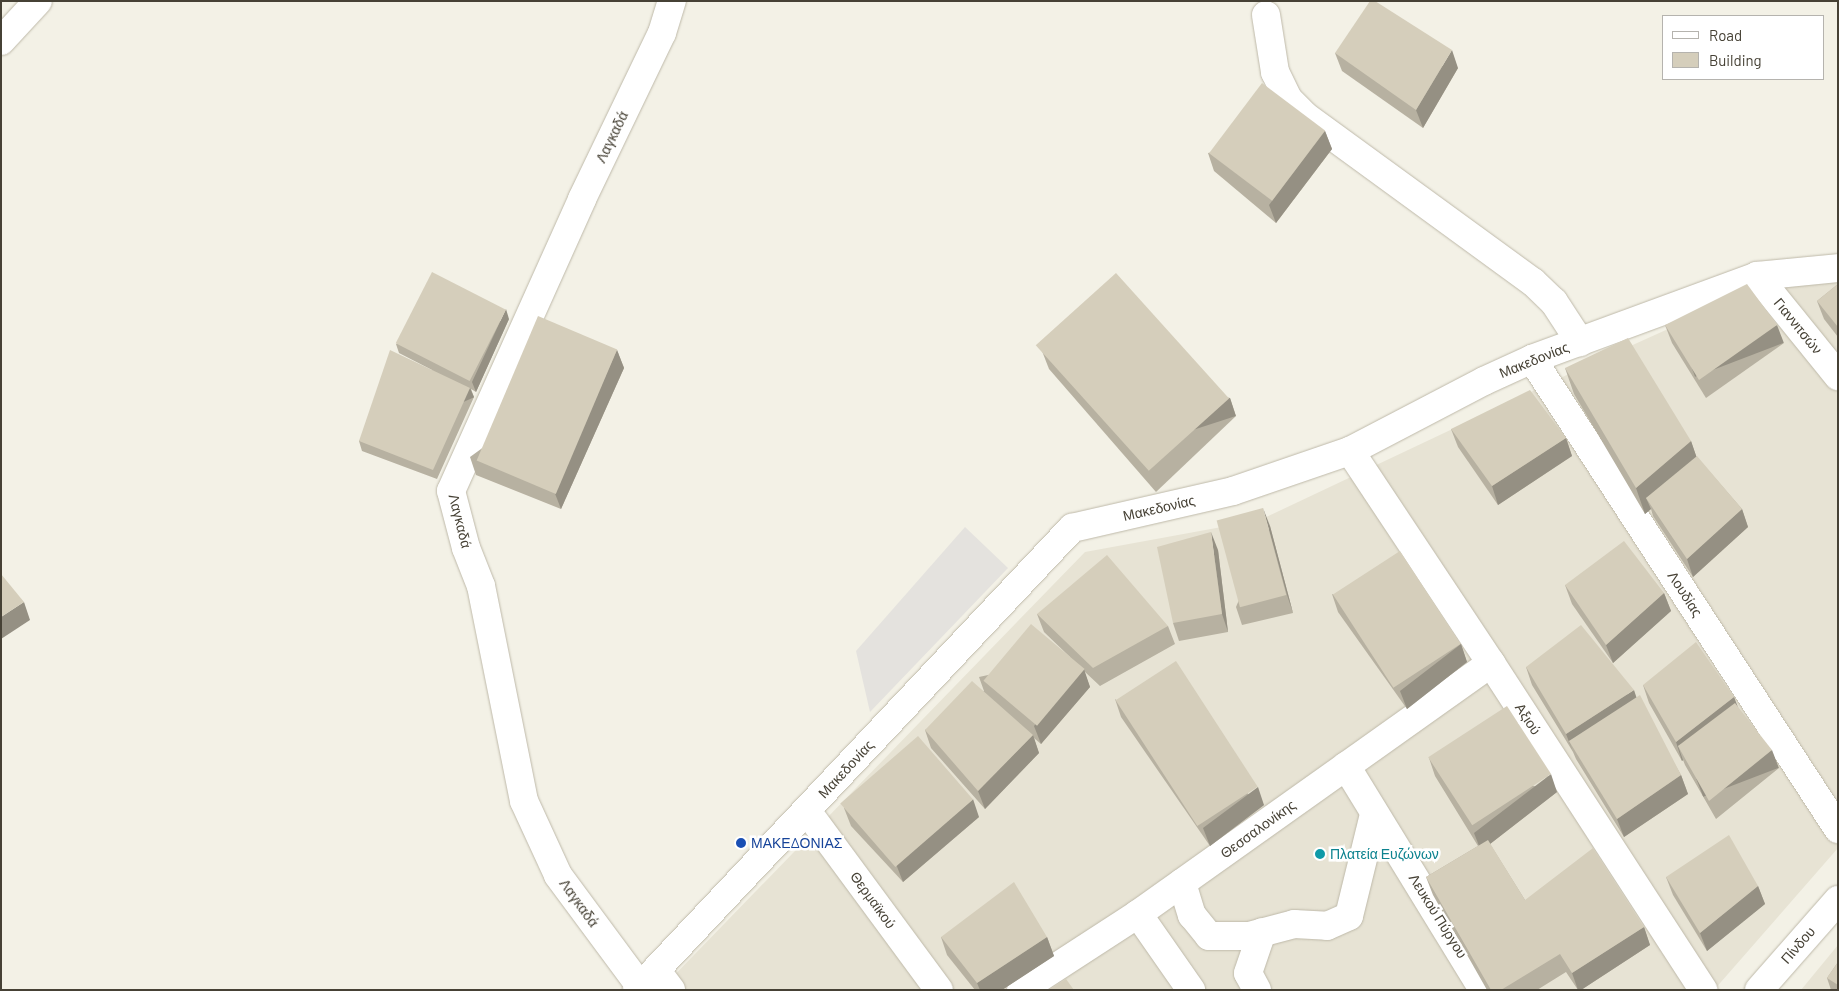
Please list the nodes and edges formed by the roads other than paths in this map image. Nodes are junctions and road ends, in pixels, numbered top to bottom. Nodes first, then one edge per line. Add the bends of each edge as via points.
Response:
1 (38, 1) edge
2 (672, 1) edge
3 (1266, 15) dead end
4 (1, 41) edge
5 (1838, 268) edge
6 (1757, 276) junction
7 (1580, 342) junction
8 (1532, 359) junction
9 (1838, 376) edge
10 (1350, 451) junction
11 (1491, 663) junction
12 (1346, 766) junction
13 (807, 811) junction
14 (1374, 814) junction
15 (1838, 829) edge
16 (1182, 883) junction
17 (1838, 900) edge
18 (1138, 914) junction
19 (1262, 932) junction
20 (651, 984) edge
21 (939, 990) edge
22 (1022, 990) edge
23 (1191, 990) edge
24 (1257, 990) edge
25 (1483, 990) edge
26 (1703, 990) edge
27 (1759, 990) edge

1 - 4 street
2 - 20 street, Λαγκαδά via 662,33 582,199 451,491 466,548 481,586 524,801 558,875
3 - 7 street via 1275,72 1288,99 1305,116 1533,282 1554,302
5 - 6 street, Μακεδονίας
6 - 7 street, Μακεδονίας
6 - 9 street, Γιαννιτσών
7 - 8 street, Μακεδονίας
8 - 10 street, Μακεδονίας
8 - 15 street, Λουδίας
10 - 11 street, Αξιού
10 - 13 street, Μακεδονίας via 1233,492 1072,528
11 - 12 street, Θεσσαλονίκης
11 - 26 street, Αξιού
12 - 14 street, Λευκού Πύργου
12 - 16 street, Θεσσαλονίκης
13 - 20 street, Μακεδονίας
13 - 21 street, Θερμαϊκού
14 - 19 street via 1349,916 1327,926 1294,924
14 - 25 street, Λευκού Πύργου
16 - 18 street, Θεσσαλονίκης
16 - 19 street via 1192,915 1209,936 1249,936
17 - 27 street, Πίνδου
18 - 22 street, Θεσσαλονίκης
18 - 23 street
19 - 24 street via 1248,973

